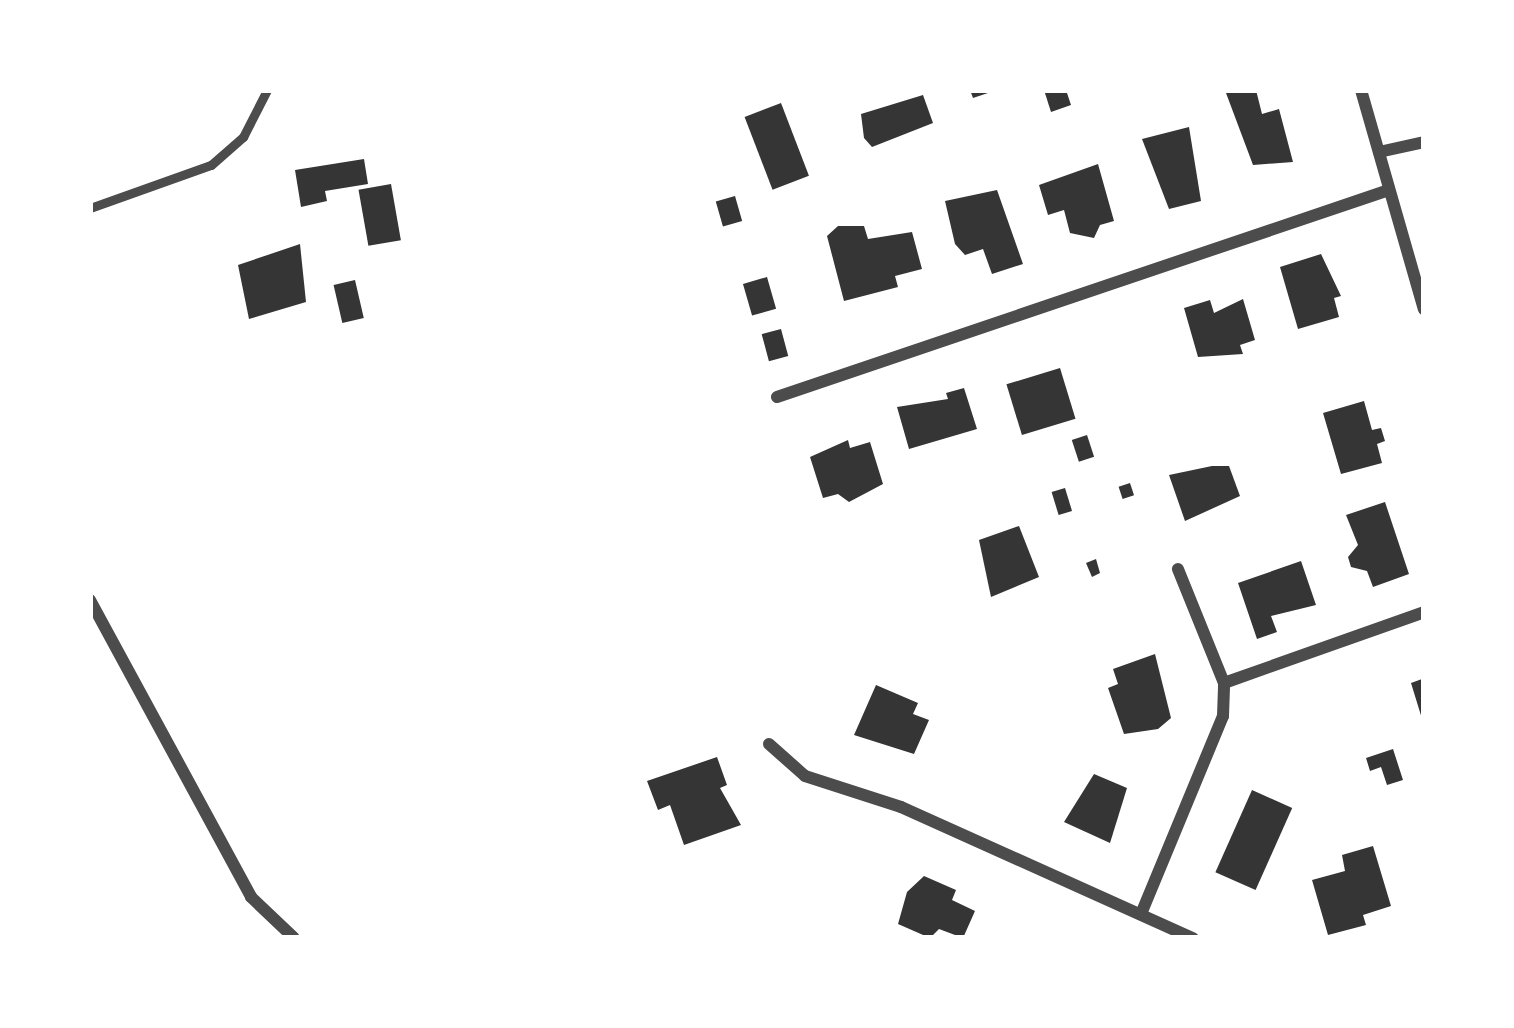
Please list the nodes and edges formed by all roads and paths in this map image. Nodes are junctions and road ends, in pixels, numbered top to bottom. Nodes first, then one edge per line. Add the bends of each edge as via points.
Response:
1 (267, 90) edge
2 (1361, 90) edge
3 (1424, 142) edge
4 (1378, 152) junction
5 (1389, 190) junction
6 (90, 208) edge
7 (1424, 309) edge
8 (776, 397) dead end
9 (1178, 569) dead end
10 (90, 600) edge
11 (1424, 612) edge
12 (1224, 683) junction
13 (769, 744) dead end
14 (1142, 914) junction
15 (294, 938) edge
16 (1193, 938) edge

1 - 6 lane via 243,137 211,165
2 - 4 street
3 - 4 street
4 - 5 street
5 - 7 street
5 - 8 street
9 - 12 street
10 - 15 street via 250,897
11 - 12 street
12 - 14 street via 1223,716
13 - 14 street via 805,776 901,807
14 - 16 street

